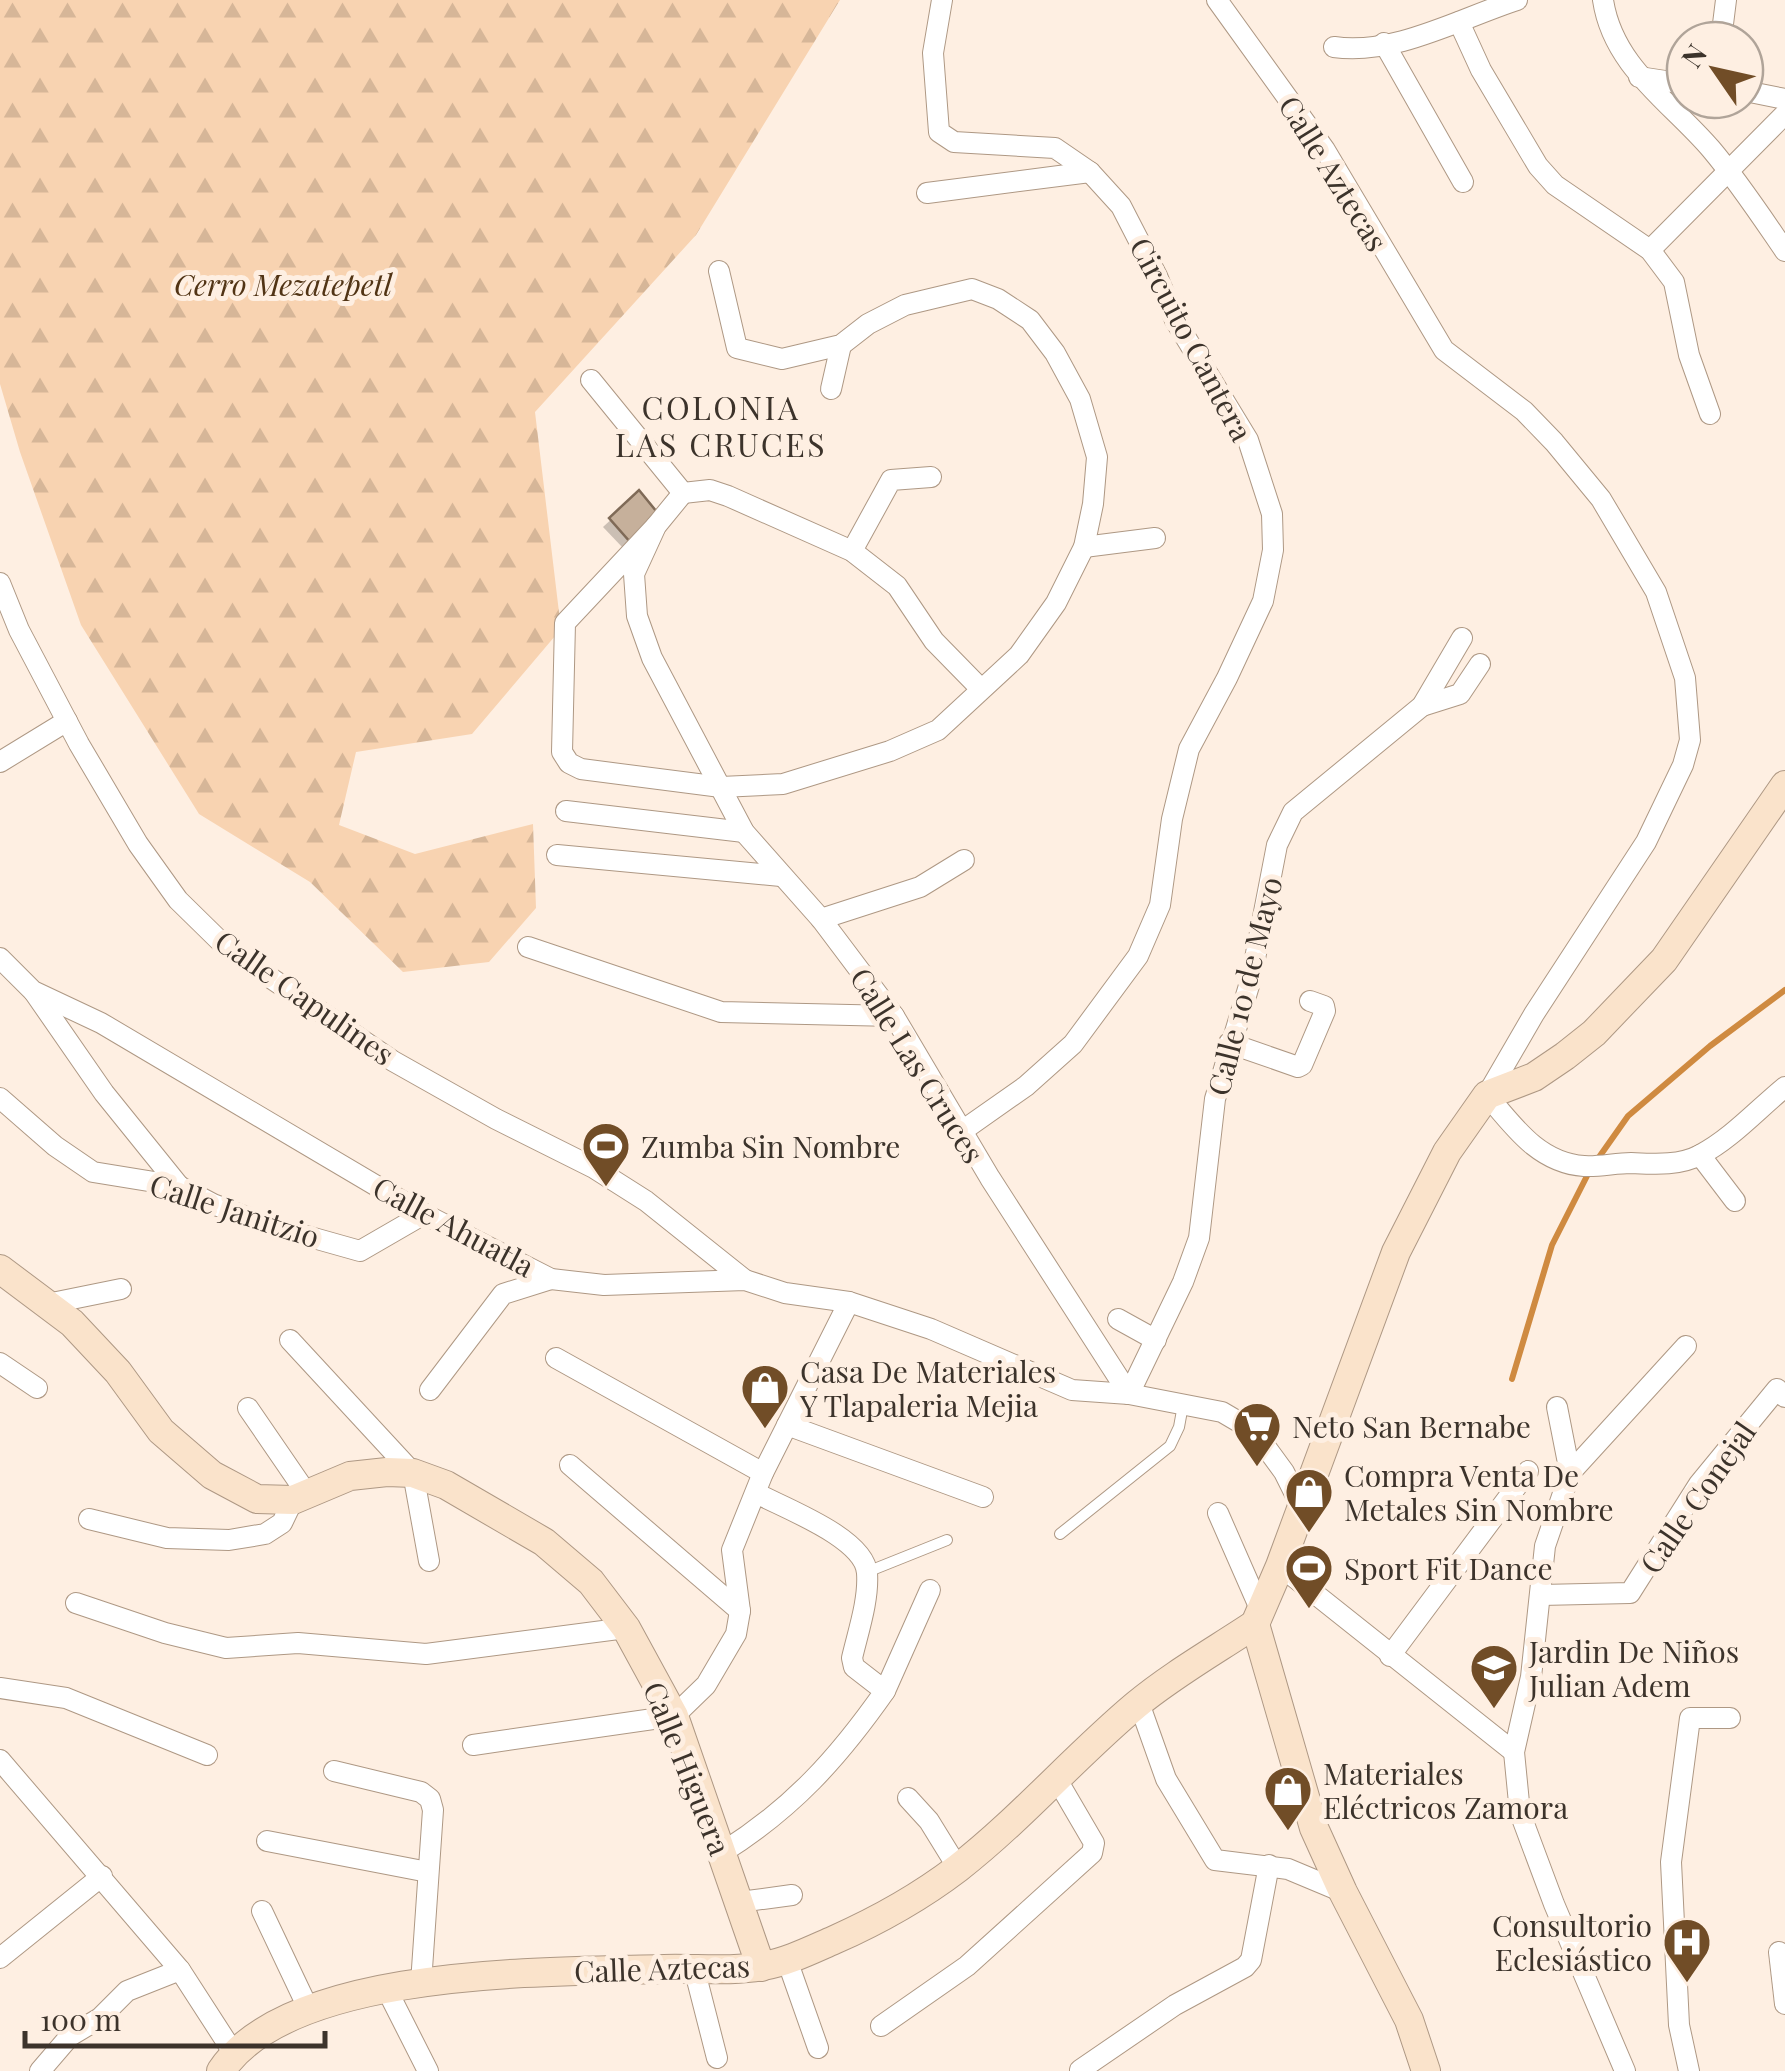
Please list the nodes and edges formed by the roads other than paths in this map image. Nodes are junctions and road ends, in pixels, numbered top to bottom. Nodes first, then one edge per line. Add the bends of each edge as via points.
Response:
1 (942, 0) edge
2 (1217, 0) edge
3 (1518, 0) edge
4 (1603, 0) edge
5 (1459, 22) junction
6 (1384, 42) junction
7 (1334, 46) dead end
8 (1639, 77) junction
9 (1665, 81) edge
10 (1785, 114) edge
11 (1090, 172) junction
12 (1730, 173) junction
13 (1463, 182) dead end
14 (927, 193) dead end
15 (1650, 250) junction
16 (1785, 250) edge
17 (720, 271) dead end
18 (841, 345) junction
19 (591, 380) dead end
20 (832, 388) dead end
21 (1710, 414) dead end
22 (931, 477) dead end
23 (684, 494) junction
24 (656, 526) junction
25 (1155, 538) dead end
26 (1084, 547) junction
27 (852, 551) junction
28 (0, 582) edge
29 (1462, 638) dead end
30 (1480, 664) dead end
31 (980, 688) junction
32 (1422, 706) junction
33 (67, 721) junction
34 (0, 762) edge
35 (1785, 785) edge
36 (722, 787) junction
37 (566, 810) dead end
38 (744, 832) junction
39 (558, 855) dead end
40 (964, 860) dead end
41 (781, 876) junction
42 (821, 919) junction
43 (528, 948) dead end
44 (0, 958) edge
45 (33, 991) junction
46 (1310, 1000) dead end
47 (894, 1016) junction
48 (1229, 1044) junction
49 (1783, 1092) edge
50 (1487, 1096) junction
51 (0, 1098) edge
52 (962, 1131) junction
53 (1700, 1155) junction
54 (179, 1186) junction
55 (1736, 1201) dead end
56 (424, 1214) junction
57 (0, 1269) edge
58 (551, 1279) junction
59 (745, 1280) junction
60 (121, 1289) dead end
61 (848, 1302) junction
62 (47, 1304) junction
63 (1118, 1319) dead end
64 (290, 1340) dead end
65 (1156, 1340) junction
66 (1686, 1346) dead end
67 (556, 1358) dead end
68 (0, 1363) edge
69 (38, 1388) dead end
70 (430, 1390) dead end
71 (1129, 1394) junction
72 (1785, 1398) edge
73 (1184, 1403) junction
74 (1557, 1407) dead end
75 (248, 1408) dead end
76 (786, 1425) junction
77 (570, 1465) dead end
78 (1528, 1471) dead end
79 (413, 1473) junction
80 (1570, 1473) junction
81 (760, 1484) junction
82 (300, 1497) junction
83 (983, 1497) dead end
84 (1301, 1506) junction
85 (1218, 1513) dead end
86 (90, 1519) dead end
87 (1060, 1534) dead end
88 (948, 1540) dead end
89 (428, 1561) dead end
90 (1280, 1566) junction
91 (867, 1572) junction
92 (930, 1590) dead end
93 (1542, 1596) junction
94 (76, 1603) dead end
95 (740, 1610) junction
96 (1258, 1618) junction
97 (626, 1628) junction
98 (1390, 1656) junction
99 (0, 1688) edge
100 (886, 1692) junction
101 (1139, 1703) junction
102 (674, 1716) junction
103 (1730, 1718) dead end
104 (473, 1744) dead end
105 (1514, 1752) junction
106 (207, 1755) dead end
107 (0, 1760) edge
108 (334, 1771) dead end
109 (1056, 1778) junction
110 (908, 1798) dead end
111 (267, 1841) dead end
112 (723, 1852) junction
113 (1269, 1865) junction
114 (958, 1868) junction
115 (428, 1872) junction
116 (102, 1876) junction
117 (1343, 1892) junction
118 (792, 1895) dead end
119 (740, 1902) junction
120 (262, 1912) dead end
121 (1779, 1952) dead end
122 (0, 1958) edge
123 (774, 1963) junction
124 (694, 1968) junction
125 (180, 1970) junction
126 (421, 1983) junction
127 (387, 1990) junction
128 (1785, 2004) edge
129 (309, 2010) junction
130 (881, 2026) dead end
131 (818, 2048) dead end
132 (717, 2058) dead end
133 (227, 2062) edge
134 (1080, 2070) edge
135 (40, 2071) edge
136 (428, 2071) edge
137 (1426, 2071) edge
138 (1625, 2071) edge
139 (1689, 2071) edge

1 - 11 street, Circuito Cantera via 934,53 939,132 954,142 1055,148
2 - 50 street, Calle Aztecas via 1324,150 1444,350 1524,411 1601,499 1656,592 1686,678 1690,740 1646,842
3 - 5 street
4 - 8 street
5 - 6 street
5 - 15 street via 1538,166
6 - 7 street via 1352,50
6 - 13 street
8 - 9 street
8 - 12 street
10 - 12 street
11 - 14 street
11 - 52 street, Circuito Cantera via 1120,206 1175,320 1248,440 1272,514 1273,550 1263,600 1189,750 1160,905 1138,956 1073,1044
12 - 15 street
12 - 16 street
15 - 21 street via 1674,282
17 - 18 street via 737,348 782,359
18 - 20 street
18 - 26 street via 905,305 972,289 1030,320 1080,399 1097,456
19 - 23 street
22 - 27 street via 891,480
23 - 24 street, Calle Las Cruces
23 - 27 street via 710,490
24 - 36 street, Calle Las Cruces via 634,574 637,616 652,658
24 - 36 street via 565,623 562,752 581,768
25 - 26 street
26 - 31 street via 1038,630
27 - 31 street via 897,586 934,642
28 - 33 street, Calle Capulines
29 - 32 street, Calle 10 de Mayo
30 - 32 street via 1460,694
31 - 36 street via 938,730 890,751 784,784
32 - 48 street, Calle 10 de Mayo via 1293,812 1277,845 1251,980
33 - 34 street
33 - 59 street, Calle Capulines via 158,872 228,949 392,1060 646,1201
35 - 50 street via 1664,960 1594,1033 1534,1078
36 - 38 street, Calle Las Cruces
37 - 38 street
38 - 41 street, Calle Las Cruces
39 - 41 street
40 - 42 street via 920,887
41 - 42 street, Calle Las Cruces
42 - 47 street, Calle Las Cruces
43 - 47 street via 721,1012
44 - 45 street, Calle Ahuatla
45 - 54 street
45 - 56 street, Calle Ahuatla via 101,1023
46 - 48 street via 1326,1011 1302,1065
47 - 52 street, Calle Las Cruces
48 - 65 street, Calle 10 de Mayo via 1215,1098 1200,1238
49 - 53 street
50 - 53 street via 1525,1140 1564,1164 1668,1164
50 - 84 street via 1447,1152 1396,1252
51 - 54 street, Calle Janitzio via 93,1172
52 - 71 street, Calle Las Cruces
53 - 55 street
54 - 56 street, Calle Janitzio via 264,1224 360,1251
56 - 58 street, Calle Ahuatla
57 - 62 street
58 - 59 street, Calle Ahuatla
58 - 70 street via 503,1294
59 - 61 street, Calle Ahuatla
60 - 62 street
61 - 71 street, Calle Ahuatla via 931,1329 1072,1390
61 - 76 street
62 - 82 street via 118,1372 160,1431 212,1475 256,1499
63 - 65 street
64 - 79 street
65 - 71 street, Calle 10 de Mayo
66 - 80 street
67 - 81 street
68 - 69 street
71 - 73 street
72 - 93 street, Calle Conejal via 1778,1389 1699,1484 1630,1593
73 - 84 street via 1239,1422 1275,1459
73 - 87 lane via 1170,1446
74 - 80 street
75 - 82 street
76 - 81 street
76 - 83 street
77 - 95 street
78 - 98 street
79 - 82 street, Calle Higuera via 350,1476
79 - 89 street
79 - 97 street, Calle Higuera via 544,1542 591,1582
80 - 93 street via 1546,1546
81 - 91 street via 861,1554
81 - 95 street via 732,1550
82 - 86 street via 265,1534 229,1540 167,1538
84 - 90 street
85 - 96 street
88 - 91 lane
90 - 96 street
90 - 98 street
91 - 100 street via 852,1658
92 - 100 street
93 - 105 street
94 - 97 street via 226,1648 298,1643 426,1654
95 - 102 street via 724,1660
96 - 101 street, Calle Aztecas
96 - 117 street via 1314,1828
97 - 102 street, Calle Higuera
98 - 105 street
99 - 106 street via 66,1698
100 - 112 street via 788,1807
101 - 109 street, Calle Aztecas
101 - 113 street via 1166,1780 1215,1860
102 - 104 street
102 - 112 street, Calle Higuera
103 - 139 street via 1690,1718 1672,1862 1679,2025
105 - 138 street via 1520,1813
107 - 116 street
108 - 115 street via 430,1799
109 - 114 street, Calle Aztecas
109 - 130 street via 1094,1842 1092,1853 967,1966
110 - 114 street
111 - 115 street
112 - 119 street, Calle Higuera
113 - 117 street
113 - 134 street via 1245,1967 1174,2004
114 - 123 street, Calle Aztecas via 863,1927
115 - 126 street
116 - 122 street
116 - 125 street
117 - 137 street via 1409,2020
118 - 119 street
119 - 123 street, Calle Higuera
120 - 129 street
121 - 128 street
123 - 124 street, Calle Aztecas
123 - 131 street
124 - 126 street, Calle Aztecas
124 - 132 street
125 - 133 street
125 - 135 street via 127,1992 70,2036
126 - 127 street, Calle Aztecas
127 - 129 street, Calle Aztecas
127 - 136 street
129 - 133 street, Calle Aztecas via 261,2032

